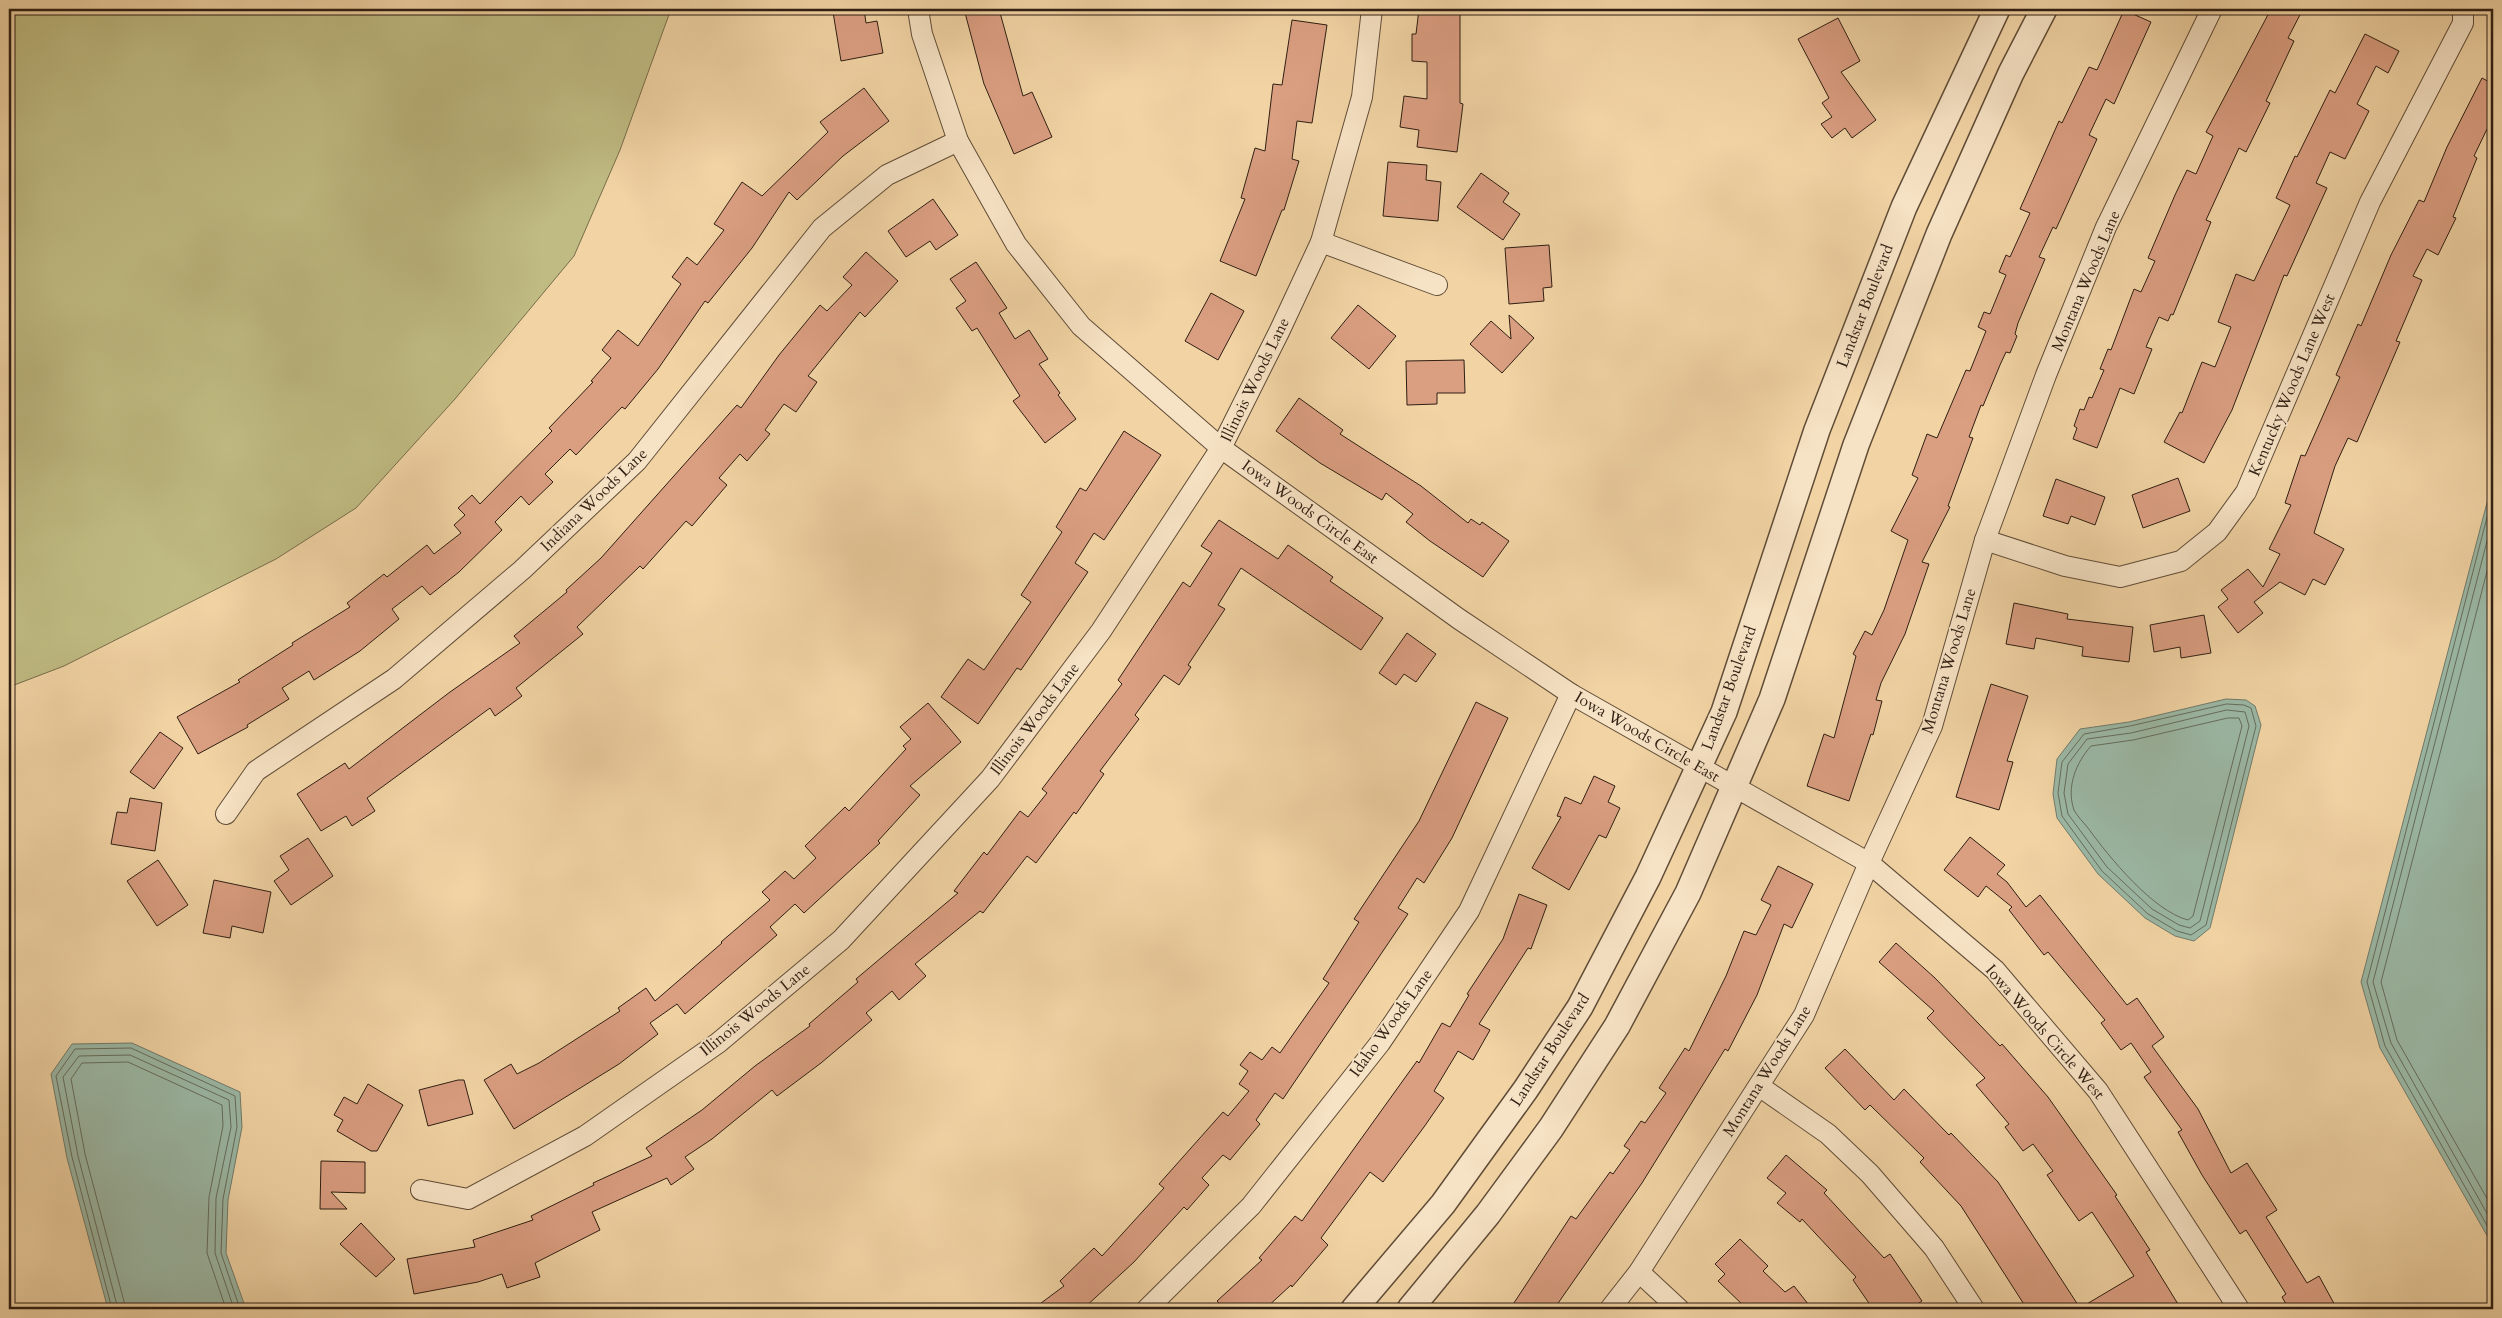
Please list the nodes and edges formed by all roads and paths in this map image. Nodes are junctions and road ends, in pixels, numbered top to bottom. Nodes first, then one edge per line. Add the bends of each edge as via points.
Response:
1 (918, 9) edge
2 (1372, 9) edge
3 (1997, 9) edge
4 (2044, 9) edge
5 (2212, 9) edge
6 (2463, 9) edge
7 (958, 141) junction
8 (1321, 242) junction
9 (1437, 285) dead end
10 (1221, 448) junction
11 (1985, 540) junction
12 (1571, 694) junction
13 (1699, 767) junction
14 (1735, 788) junction
15 (226, 814) dead end
16 (1869, 863) junction
17 (1759, 1086) junction
18 (421, 1190) dead end
19 (1639, 1272) junction
20 (1147, 1309) edge
21 (1354, 1309) edge
22 (1410, 1309) edge
23 (1610, 1309) edge
24 (1679, 1309) edge
25 (1974, 1309) edge
26 (2239, 1309) edge

1 - 7 street, Iowa Woods Circle East via 922,34
2 - 8 street, Illinois Woods Lane via 1362,97
3 - 13 street, Landstar Boulevard via 1904,207 1817,430 1724,712
4 - 14 street via 2011,73 1939,234 1856,445 1772,699
5 - 11 street, Montana Woods Lane via 2106,227 2046,375
6 - 11 street, Kentucky Woods Lane West via 2463,23 2370,202 2246,492 2216,532 2181,561 2120,577 2065,566
7 - 10 street, Iowa Woods Circle East via 1016,244 1081,326
7 - 15 street, Indiana Woods Lane via 887,175 822,228 637,461 522,570 394,679 256,771
8 - 9 street
8 - 10 street, Illinois Woods Lane
10 - 12 street, Iowa Woods Circle East
10 - 18 street, Illinois Woods Lane via 1101,631 990,779 840,940 718,1043 586,1136 468,1199
11 - 16 street, Montana Woods Lane via 1932,726
12 - 13 street, Iowa Woods Circle East
12 - 20 street, Idaho Woods Lane via 1469,911 1380,1043 1252,1206
13 - 14 street, Iowa Woods Circle East
13 - 21 street, Landstar Boulevard via 1648,877 1580,1007 1443,1204
14 - 16 street, Iowa Woods Circle West
14 - 22 street via 1688,893 1617,1026 1551,1128 1488,1214
16 - 17 street, Montana Woods Lane via 1804,1015
16 - 26 street, Iowa Woods Circle West via 1996,970 2098,1091
17 - 19 street, Montana Woods Lane
17 - 25 street via 1828,1134 1870,1174 1934,1248
19 - 23 street, Montana Woods Lane
19 - 24 street

